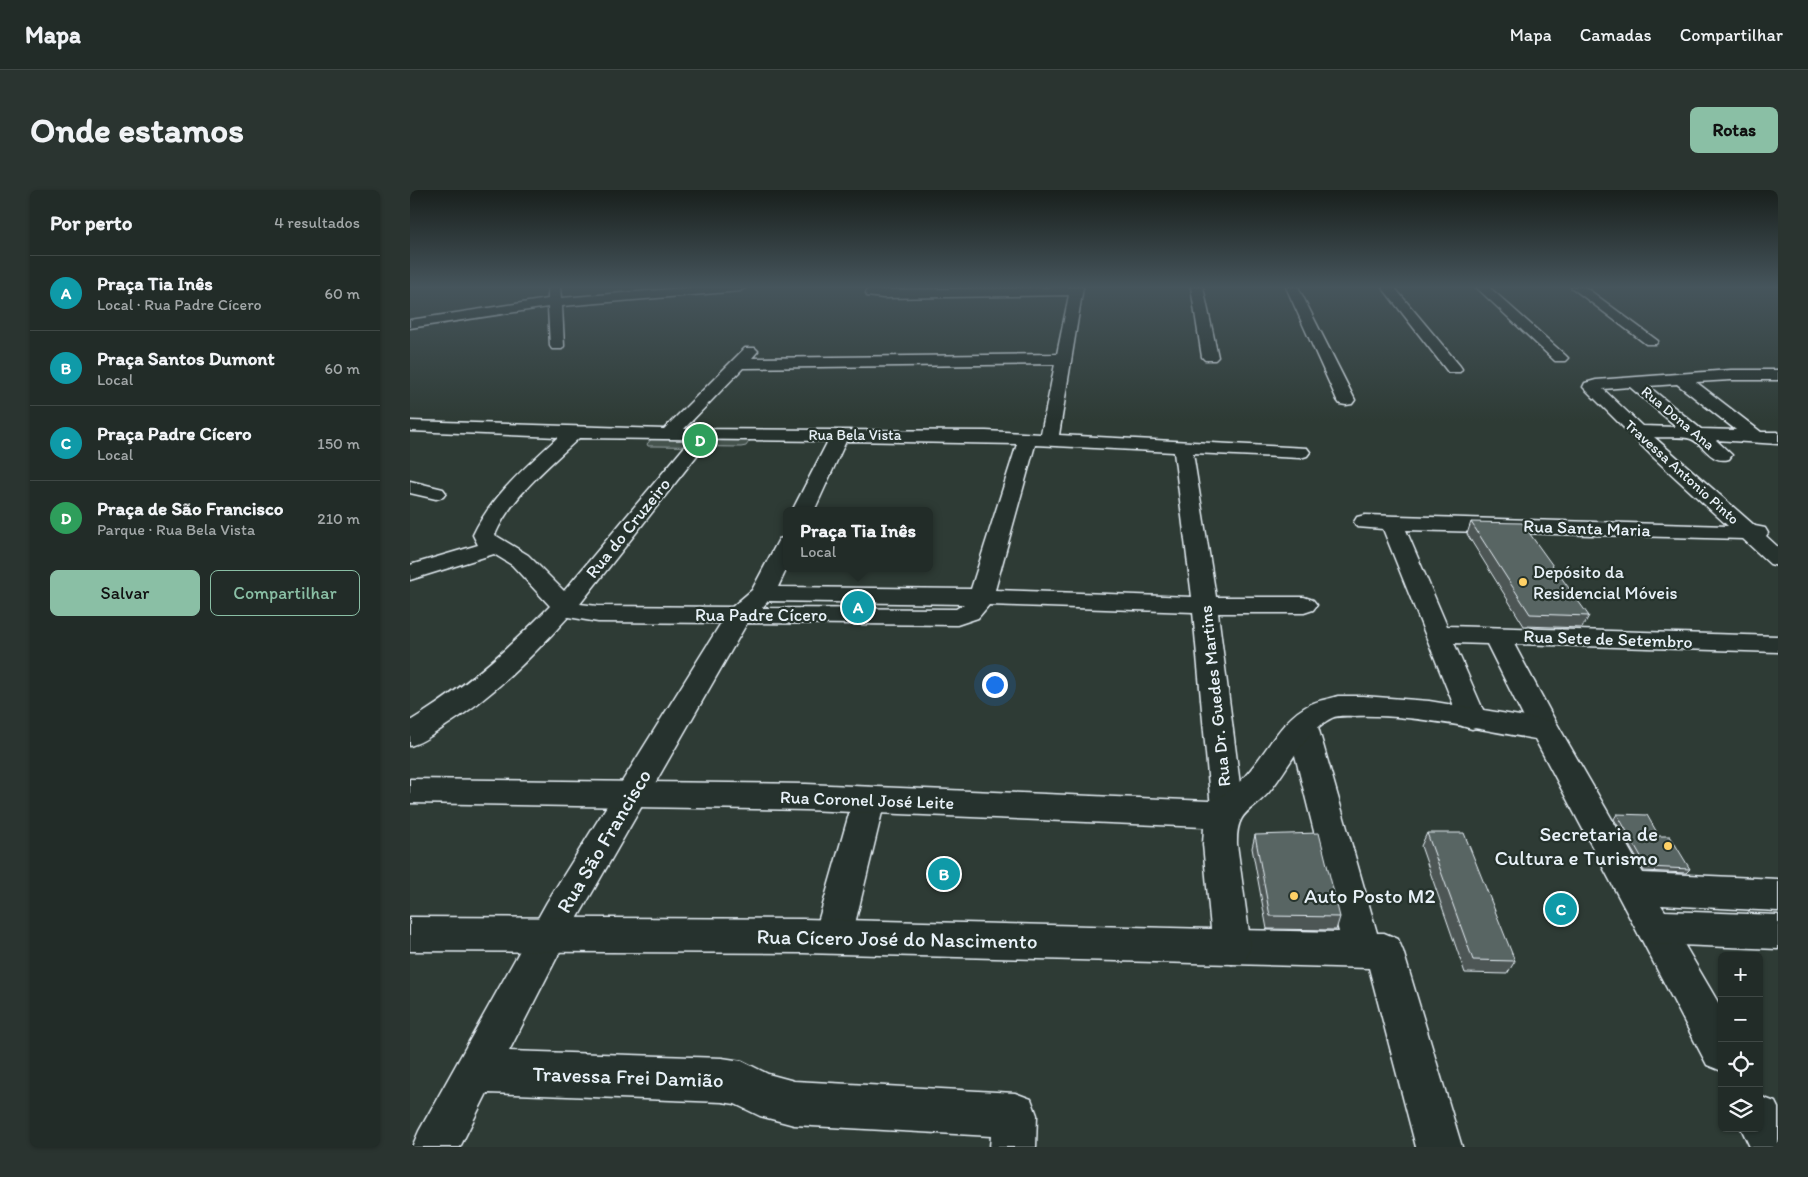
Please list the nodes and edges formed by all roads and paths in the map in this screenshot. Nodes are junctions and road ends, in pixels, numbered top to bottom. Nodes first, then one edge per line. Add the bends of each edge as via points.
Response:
1 (557, 332) edge
2 (1069, 332) edge
3 (1205, 332) edge
4 (1313, 332) edge
5 (1424, 332) edge
6 (1531, 332) edge
7 (1638, 332) edge
8 (1651, 341) dead end
9 (557, 346) dead end
10 (1210, 357) dead end
11 (1560, 358) dead end
12 (1064, 359) junction
13 (1454, 369) dead end
14 (1778, 375) edge
15 (1681, 379) junction
16 (1633, 382) junction
17 (1346, 400) dead end
18 (410, 426) edge
19 (1637, 431) junction
20 (574, 432) junction
21 (650, 434) junction
22 (669, 434) junction
23 (1698, 434) junction
24 (760, 435) junction
25 (840, 435) junction
26 (1756, 437) junction
27 (1778, 438) edge
28 (1039, 439) junction
29 (1183, 446) junction
30 (693, 449) junction
31 (1300, 452) dead end
32 (1661, 454) junction
33 (410, 487) edge
34 (436, 493) dead end
35 (805, 507) edge
36 (1365, 522) dead end
37 (1392, 523) junction
38 (1750, 533) junction
39 (1778, 534) edge
40 (497, 546) junction
41 (783, 552) edge
42 (1778, 559) edge
43 (410, 573) edge
44 (762, 594) junction
45 (981, 597) junction
46 (1205, 605) junction
47 (1304, 605) dead end
48 (564, 606) junction
49 (739, 616) junction
50 (1438, 634) junction
51 (1496, 636) junction
52 (1778, 644) edge
53 (1472, 719) junction
54 (1302, 727) junction
55 (1546, 730) junction
56 (410, 736) edge
57 (410, 780) edge
58 (410, 791) edge
59 (505, 793) junction
60 (632, 794) junction
61 (869, 800) junction
62 (1227, 808) junction
63 (1632, 888) junction
64 (1778, 895) edge
65 (1654, 927) junction
66 (1778, 932) edge
67 (410, 934) edge
68 (548, 935) junction
69 (833, 936) junction
70 (1232, 947) junction
71 (1373, 951) junction
72 (1718, 1043) edge
73 (476, 1072) junction
74 (1763, 1125) edge
75 (1014, 1131) edge
76 (435, 1147) edge
77 (1439, 1147) edge
78 (1775, 1147) edge

1 - 9 street
2 - 12 street
3 - 10 street
4 - 17 street
5 - 13 street
6 - 11 street
7 - 8 street
12 - 22 street via 744,357
12 - 28 street
14 - 15 street
15 - 16 street
15 - 26 street
16 - 19 street, Travessa Antonio Pinto via 1591,387
16 - 23 street, Rua Dona Ana
18 - 20 street, Rua Bela Vista
19 - 23 street
19 - 32 street, Travessa Antonio Pinto
20 - 21 street, Rua Bela Vista
20 - 40 street via 547,457 490,522 484,535 486,540
21 - 22 street, Rua Bela Vista
21 - 30 street via 640,447
22 - 24 street, Rua Bela Vista
23 - 26 street
23 - 32 street, Rua Dona Ana via 1722,455
24 - 25 street, Rua Bela Vista
24 - 30 street via 747,449
25 - 28 street, Rua Bela Vista
25 - 35 street
26 - 27 street
28 - 29 street, Rua Bela Vista
28 - 45 street
29 - 31 street, Rua Bela Vista
29 - 46 street, Rua Dr. Guedes Martins
30 - 48 street, Rua do Cruzeiro
32 - 38 street, Travessa Antonio Pinto
33 - 34 street
36 - 37 street, Rua Santa Maria
37 - 38 street, Rua Santa Maria
37 - 50 street
38 - 39 street, Rua Santa Maria
38 - 42 street, Travessa Antonio Pinto
40 - 43 street
40 - 48 street via 520,560
41 - 44 street, Rua São Francisco
44 - 45 street, Rua Padre Cícero
44 - 49 street, Rua São Francisco
45 - 46 street, Rua Padre Cícero
45 - 49 street, Rua Padre Cícero via 975,609 957,617
46 - 47 street, Rua Padre Cícero
46 - 62 street, Rua Dr. Guedes Martins
48 - 49 street, Rua Padre Cícero via 598,614
48 - 56 street, Rua do Cruzeiro via 490,680
49 - 60 street, Rua São Francisco
50 - 51 street, Rua Sete de Setembro
50 - 53 street
51 - 52 street, Rua Sete de Setembro
51 - 55 street
53 - 54 street via 1400,708 1351,705 1321,710
53 - 55 street
54 - 62 street via 1252,791
54 - 71 street
55 - 63 street
57 - 59 street, Rua Coronel José Leite
58 - 59 street, Rua Coronel José Leite
59 - 60 street, Rua Coronel José Leite
60 - 61 street, Rua Coronel José Leite
60 - 68 street, Rua São Francisco
61 - 62 street, Rua Coronel José Leite via 1192,814 1209,814
61 - 69 street
62 - 70 street, Rua Dr. Guedes Martins via 1220,830 1220,844
63 - 64 street
63 - 65 street
65 - 66 street
65 - 72 street
67 - 68 street, Rua Cícero José do Nascimento
68 - 69 street, Rua Cícero José do Nascimento
68 - 73 street, Rua São Francisco
69 - 70 street, Rua Cícero José do Nascimento
70 - 71 street, Rua Cícero José do Nascimento
71 - 77 street
73 - 75 street, Travessa Frei Damião via 722,1080 742,1083 760,1094 794,1103
73 - 76 street, Rua São Francisco
74 - 78 street

